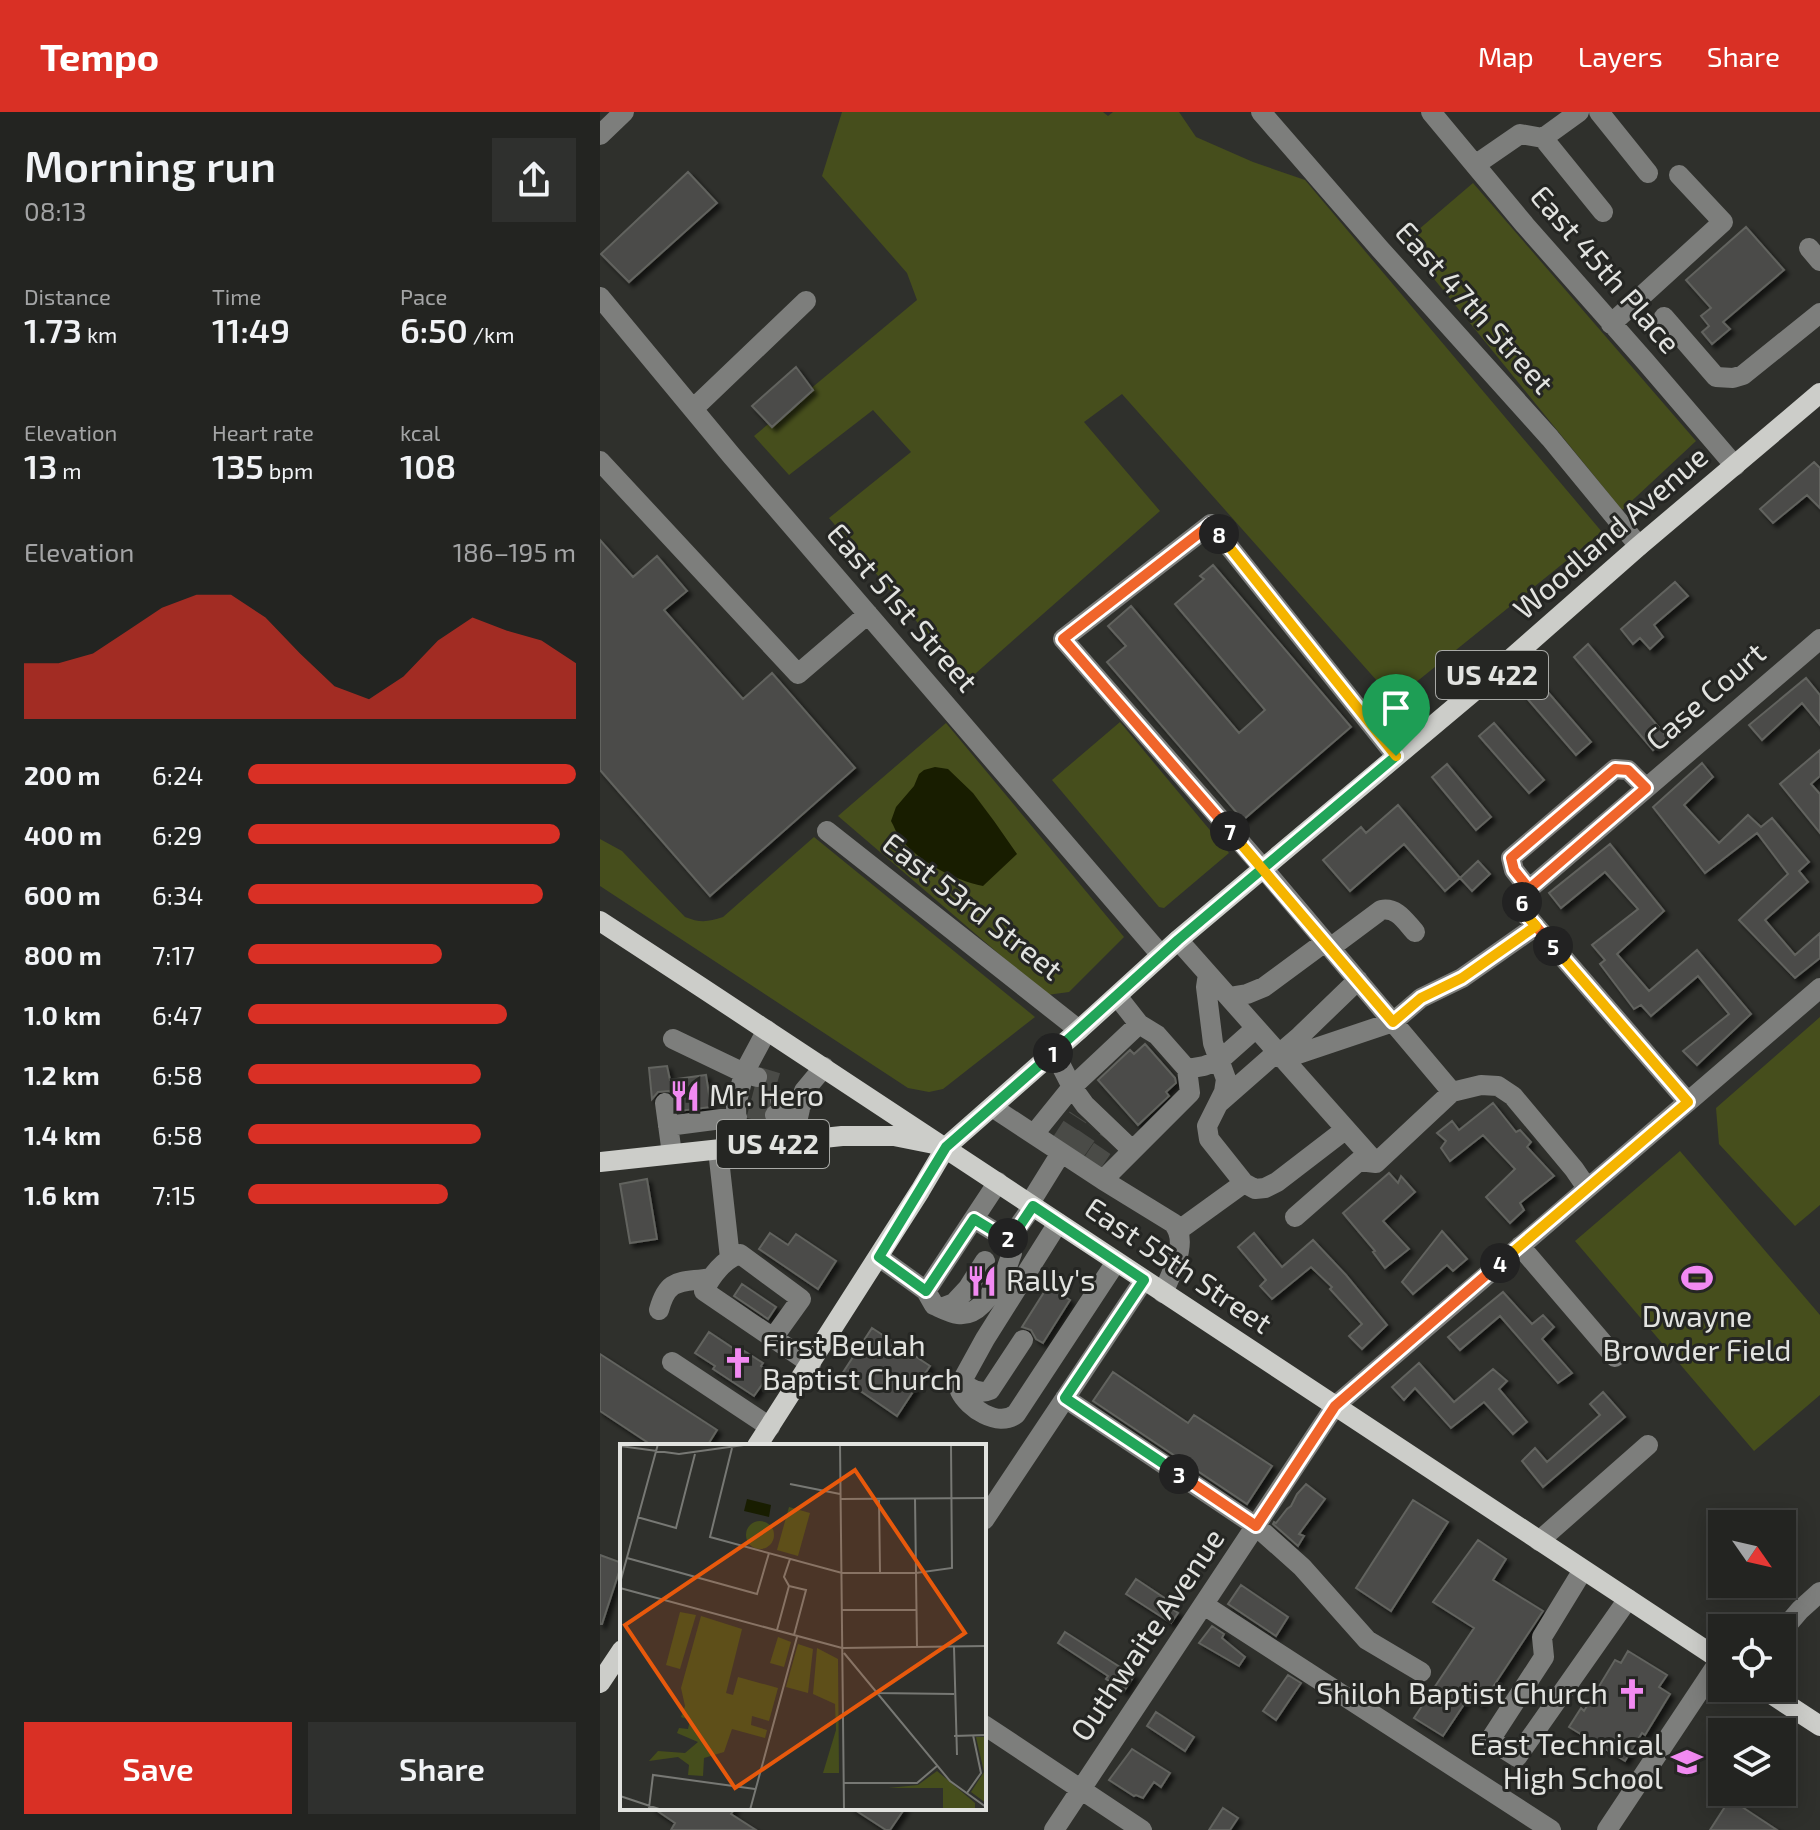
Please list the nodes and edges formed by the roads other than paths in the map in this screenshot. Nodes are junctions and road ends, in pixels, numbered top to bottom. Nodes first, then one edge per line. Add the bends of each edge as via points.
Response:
1 (624, 112) edge
2 (1261, 112) edge
3 (1431, 112) edge
4 (1579, 112) edge
5 (1599, 112) edge
6 (600, 135) edge
7 (1543, 138) junction
8 (1475, 165) junction
9 (1648, 173) dead end
10 (1679, 175) dead end
11 (1603, 212) dead end
12 (600, 297) edge
13 (806, 301) dead end
14 (1820, 313) edge
15 (1664, 317) dead end
16 (1611, 324) junction
17 (1820, 393) edge
18 (693, 409) junction
19 (600, 461) edge
20 (1735, 466) junction
21 (1639, 546) junction
22 (868, 614) junction
23 (1820, 639) edge
24 (1396, 756) junction
25 (1646, 788) junction
26 (827, 831) dead end
27 (1263, 868) junction
28 (1525, 892) junction
29 (600, 921) edge
30 (1536, 926) junction
31 (1415, 932) dead end
32 (1178, 940) junction
33 (1328, 945) junction
34 (1161, 955) junction
35 (1208, 974) junction
36 (1358, 980) junction
37 (1820, 988) edge
38 (1117, 996) junction
39 (1229, 997) junction
40 (1393, 1022) junction
41 (1139, 1024) junction
42 (1256, 1028) junction
43 (767, 1030) junction
44 (1079, 1030) junction
45 (673, 1039) dead end
46 (1054, 1052) junction
47 (1280, 1055) junction
48 (1220, 1060) junction
49 (824, 1067) junction
50 (1187, 1069) junction
51 (1072, 1087) junction
52 (1452, 1092) junction
53 (745, 1095) junction
54 (1688, 1102) junction
55 (665, 1103) dead end
56 (1219, 1103) junction
57 (992, 1107) junction
58 (791, 1109) junction
59 (668, 1126) junction
60 (1346, 1129) junction
61 (1034, 1134) junction
62 (946, 1147) junction
63 (728, 1148) junction
64 (1132, 1150) junction
65 (672, 1154) junction
66 (1076, 1159) junction
67 (601, 1163) edge
68 (1376, 1163) junction
69 (998, 1182) junction
70 (1244, 1183) junction
71 (1587, 1188) junction
72 (1031, 1204) junction
73 (1295, 1217) dead end
74 (974, 1219) junction
75 (1058, 1223) junction
76 (1179, 1230) junction
77 (1005, 1236) junction
78 (1520, 1246) junction
79 (879, 1257) junction
80 (730, 1258) junction
81 (1116, 1262) junction
82 (710, 1278) junction
83 (1144, 1280) junction
84 (926, 1291) junction
85 (1163, 1293) junction
86 (941, 1308) junction
87 (659, 1310) dead end
88 (773, 1338) junction
89 (1023, 1340) dead end
90 (1615, 1357) dead end
91 (672, 1362) dead end
92 (811, 1364) junction
93 (962, 1383) junction
94 (1065, 1398) junction
95 (1335, 1406) junction
96 (770, 1427) junction
97 (758, 1444) edge
98 (1648, 1445) dead end
99 (986, 1517) edge
100 (1256, 1526) junction
101 (1539, 1541) junction
102 (1583, 1570) junction
103 (1820, 1592) edge
104 (1628, 1599) junction
105 (1204, 1605) junction
106 (1796, 1615) edge
107 (1708, 1652) edge
108 (620, 1653) edge
109 (1421, 1672) dead end
110 (1708, 1680) edge
111 (600, 1683) edge
112 (1783, 1702) edge
113 (986, 1726) edge
114 (1820, 1726) edge
115 (1080, 1790) junction
116 (1054, 1830) edge
117 (1142, 1830) edge
118 (1551, 1830) edge
119 (1607, 1830) edge

1 - 6 street
2 - 21 street, East 47th Street
3 - 8 street, East 45th Place
4 - 7 street
5 - 9 street
7 - 8 street via 1520,134
7 - 11 street
8 - 16 street, East 45th Place
10 - 16 street via 1723,222
12 - 18 street, East 51st Street
13 - 18 street
14 - 15 street via 1733,378 1716,377
16 - 20 street, East 45th Place
17 - 20 main road, Woodland Avenue / US 422
18 - 22 street, East 51st Street
19 - 22 street via 798,674
20 - 21 main road, Woodland Avenue / US 422
21 - 24 main road, Woodland Avenue / US 422
22 - 34 street, East 51st Street
23 - 25 street, Case Court
24 - 27 main road, Woodland Avenue / US 422
24 - 27 street via 1211,524 1063,639
25 - 28 street, Case Court
25 - 28 street via 1628,770 1615,769 1511,858
26 - 44 street, East 53rd Street
27 - 32 main road, Woodland Avenue / US 422
27 - 33 street
28 - 30 street via 1522,910
29 - 43 main road, East 55th Street
30 - 40 street via 1462,978 1421,998
30 - 54 street
31 - 33 street via 1387,909
32 - 34 main road, Woodland Avenue / US 422
32 - 35 street
33 - 36 street
33 - 39 street via 1264,987
34 - 38 main road, Woodland Avenue / US 422
35 - 39 street
35 - 48 street via 1213,1043
36 - 40 street
36 - 47 street
37 - 54 street, Outhwaite Avenue
38 - 41 street
38 - 44 main road, Woodland Avenue / US 422
39 - 42 street
40 - 47 street
40 - 52 street
41 - 50 street via 1157,1035
41 - 51 street
42 - 47 street
42 - 48 street
43 - 49 main road, East 55th Street
43 - 53 street
44 - 46 main road, Woodland Avenue / US 422
45 - 53 street
46 - 51 street
46 - 57 main road, Woodland Avenue / US 422
47 - 56 street
47 - 60 street
48 - 50 street
48 - 56 street via 1226,1079
49 - 58 street
49 - 62 main road, East 55th Street
50 - 64 street via 1190,1093
51 - 61 street
51 - 64 street via 1096,1123
52 - 68 street
52 - 71 street via 1498,1086 1513,1096
53 - 59 street
53 - 63 street
54 - 71 street, Outhwaite Avenue
55 - 59 street
56 - 70 street via 1207,1126 1209,1139
57 - 61 street
57 - 62 main road, Woodland Avenue / US 422
58 - 62 main road, US 422 via 842,1136 894,1136
58 - 63 main road, US 422
59 - 65 street
60 - 68 street
60 - 70 street via 1277,1182 1255,1189
61 - 66 street
62 - 69 main road, East 55th Street
62 - 79 main road, Woodland Avenue
63 - 65 main road, US 422
63 - 80 street
64 - 66 street
65 - 67 main road, US 422
66 - 72 street
66 - 76 street
68 - 73 street via 1359,1161
69 - 72 main road, East 55th Street
69 - 74 street
70 - 76 street
71 - 78 street, Outhwaite Avenue
72 - 75 main road, East 55th Street
72 - 77 street
74 - 77 street
74 - 84 street
75 - 81 main road, East 55th Street
75 - 93 street
76 - 85 street via 1179,1251
77 - 86 street via 968,1288
77 - 86 street via 1012,1253 985,1301 967,1314
78 - 90 street
78 - 95 street, Outhwaite Avenue
79 - 84 street
79 - 92 main road, Woodland Avenue
80 - 82 street
80 - 88 street via 740,1254 801,1299
81 - 83 main road, East 55th Street
81 - 93 street via 1012,1418 995,1418 964,1401
82 - 87 street via 670,1286
82 - 88 street via 704,1291
83 - 85 main road, East 55th Street
83 - 94 street
84 - 86 street
85 - 95 main road, East 55th Street
88 - 92 street
89 - 93 street via 990,1390 978,1392
91 - 96 street
92 - 96 main road, Woodland Avenue
94 - 99 street
94 - 100 street
95 - 100 street, Outhwaite Avenue
95 - 101 main road, East 55th Street
96 - 97 main road, Woodland Avenue
98 - 101 street
100 - 105 street, Outhwaite Avenue
100 - 109 street via 1302,1567 1367,1640
101 - 102 main road, East 55th Street
102 - 104 main road, East 55th Street
102 - 104 street via 1542,1637 1544,1657 1490,1740 1517,1757
103 - 106 street
104 - 107 main road, East 55th Street
105 - 115 street, Outhwaite Avenue
105 - 118 street
108 - 111 main road
110 - 119 street
112 - 114 main road
113 - 115 street
115 - 116 street, Outhwaite Avenue
115 - 117 street

